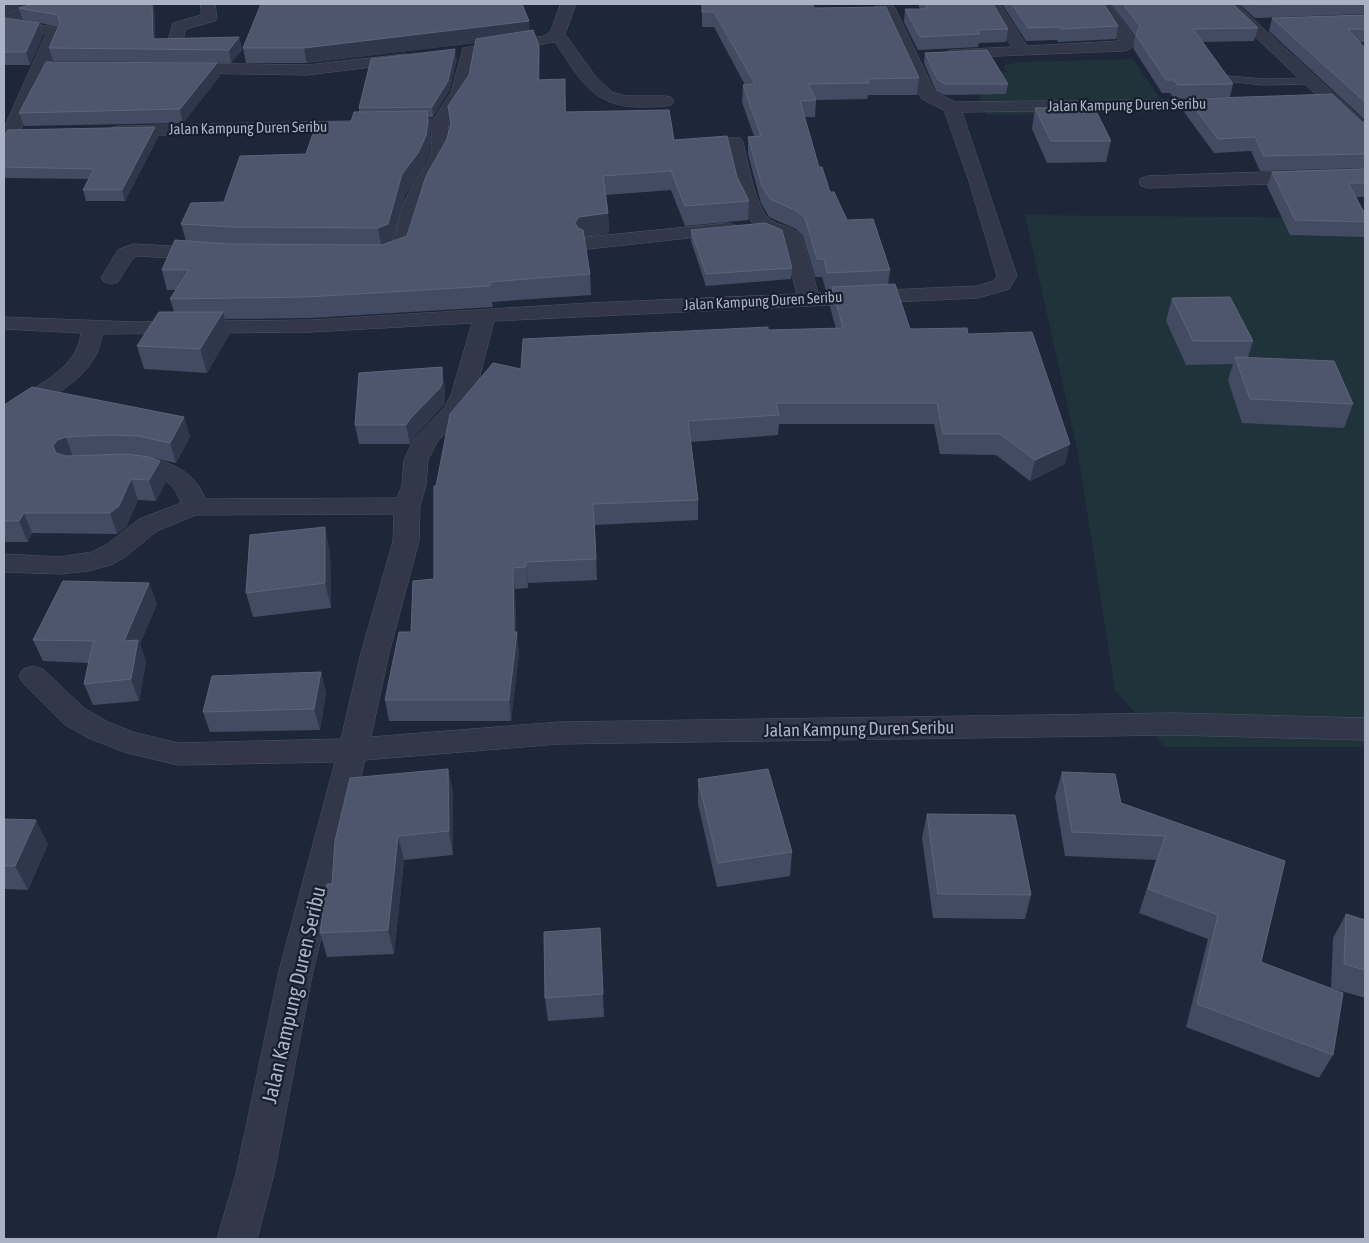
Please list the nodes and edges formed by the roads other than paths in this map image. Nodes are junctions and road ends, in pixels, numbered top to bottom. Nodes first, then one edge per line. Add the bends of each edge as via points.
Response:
1 (102, 4) edge
2 (208, 4) edge
3 (568, 4) edge
4 (882, 4) edge
5 (993, 4) edge
6 (1102, 4) edge
7 (1228, 4) edge
8 (1272, 24) edge
9 (1249, 25) junction
10 (557, 34) junction
11 (176, 40) edge
12 (469, 51) junction
13 (1022, 52) junction
14 (451, 53) edge
15 (423, 56) edge
16 (910, 57) junction
17 (41, 68) junction
18 (60, 68) edge
19 (166, 68) edge
20 (1228, 79) edge
21 (1310, 81) junction
22 (665, 101) dead end
23 (1313, 101) edge
24 (1332, 101) junction
25 (1237, 104) edge
26 (952, 107) junction
27 (439, 124) junction
28 (1365, 131) edge
29 (98, 132) edge
30 (7, 134) edge
31 (30, 134) edge
32 (734, 142) dead end
33 (1365, 175) edge
34 (1148, 182) dead end
35 (767, 226) junction
36 (588, 243) dead end
37 (225, 255) edge
38 (357, 257) edge
39 (111, 278) dead end
40 (809, 298) junction
41 (485, 315) junction
42 (4, 323) edge
43 (92, 328) junction
44 (4, 418) edge
45 (102, 467) edge
46 (407, 506) junction
47 (195, 507) junction
48 (4, 563) edge
49 (33, 676) dead end
50 (1365, 729) edge
51 (353, 750) junction
52 (237, 1239) edge

1 - 17 street via 27,10 8,18 6,23 12,26 54,31
2 - 11 street via 209,18 179,26
3 - 10 street
4 - 16 street, Jalan Kampung Duren Seribu via 890,11
5 - 13 street
6 - 13 street via 1128,40 1124,46
7 - 9 street
8 - 9 street
9 - 21 street
10 - 12 street via 548,40
10 - 22 street via 604,95 633,101
12 - 14 street
12 - 27 street via 460,92
13 - 16 street
15 - 19 street via 307,70
16 - 26 street, Jalan Kampung Duren Seribu via 928,95
17 - 18 street
17 - 30 street
20 - 21 lane
21 - 24 street
23 - 24 street
24 - 28 street
25 - 26 street, Jalan Kampung Duren Seribu
26 - 40 street, Jalan Kampung Duren Seribu via 1007,276 1002,285 978,292
27 - 29 street, Jalan Kampung Duren Seribu
27 - 38 street via 442,141 439,157 417,195 402,250 385,257
30 - 31 street
32 - 35 street via 741,174 757,218
33 - 34 street
35 - 36 street
35 - 40 street via 792,237
37 - 39 street via 134,250 125,254
40 - 41 street, Jalan Kampung Duren Seribu
41 - 43 street, Jalan Kampung Duren Seribu via 194,330
41 - 46 street, Jalan Kampung Duren Seribu via 463,395 453,412 426,439 416,460 414,485
42 - 43 street, Jalan Kampung Duren Seribu
43 - 44 street via 88,353 77,365
45 - 47 street via 147,467 172,472 192,494
46 - 47 street
46 - 51 street, Jalan Kampung Duren Seribu via 406,541 375,653
47 - 48 street via 163,516 114,553 67,564
49 - 51 street via 74,716 98,730 127,742 178,754
50 - 51 street, Jalan Kampung Duren Seribu via 1174,724 559,733
51 - 52 street, Jalan Kampung Duren Seribu via 296,971 255,1174

